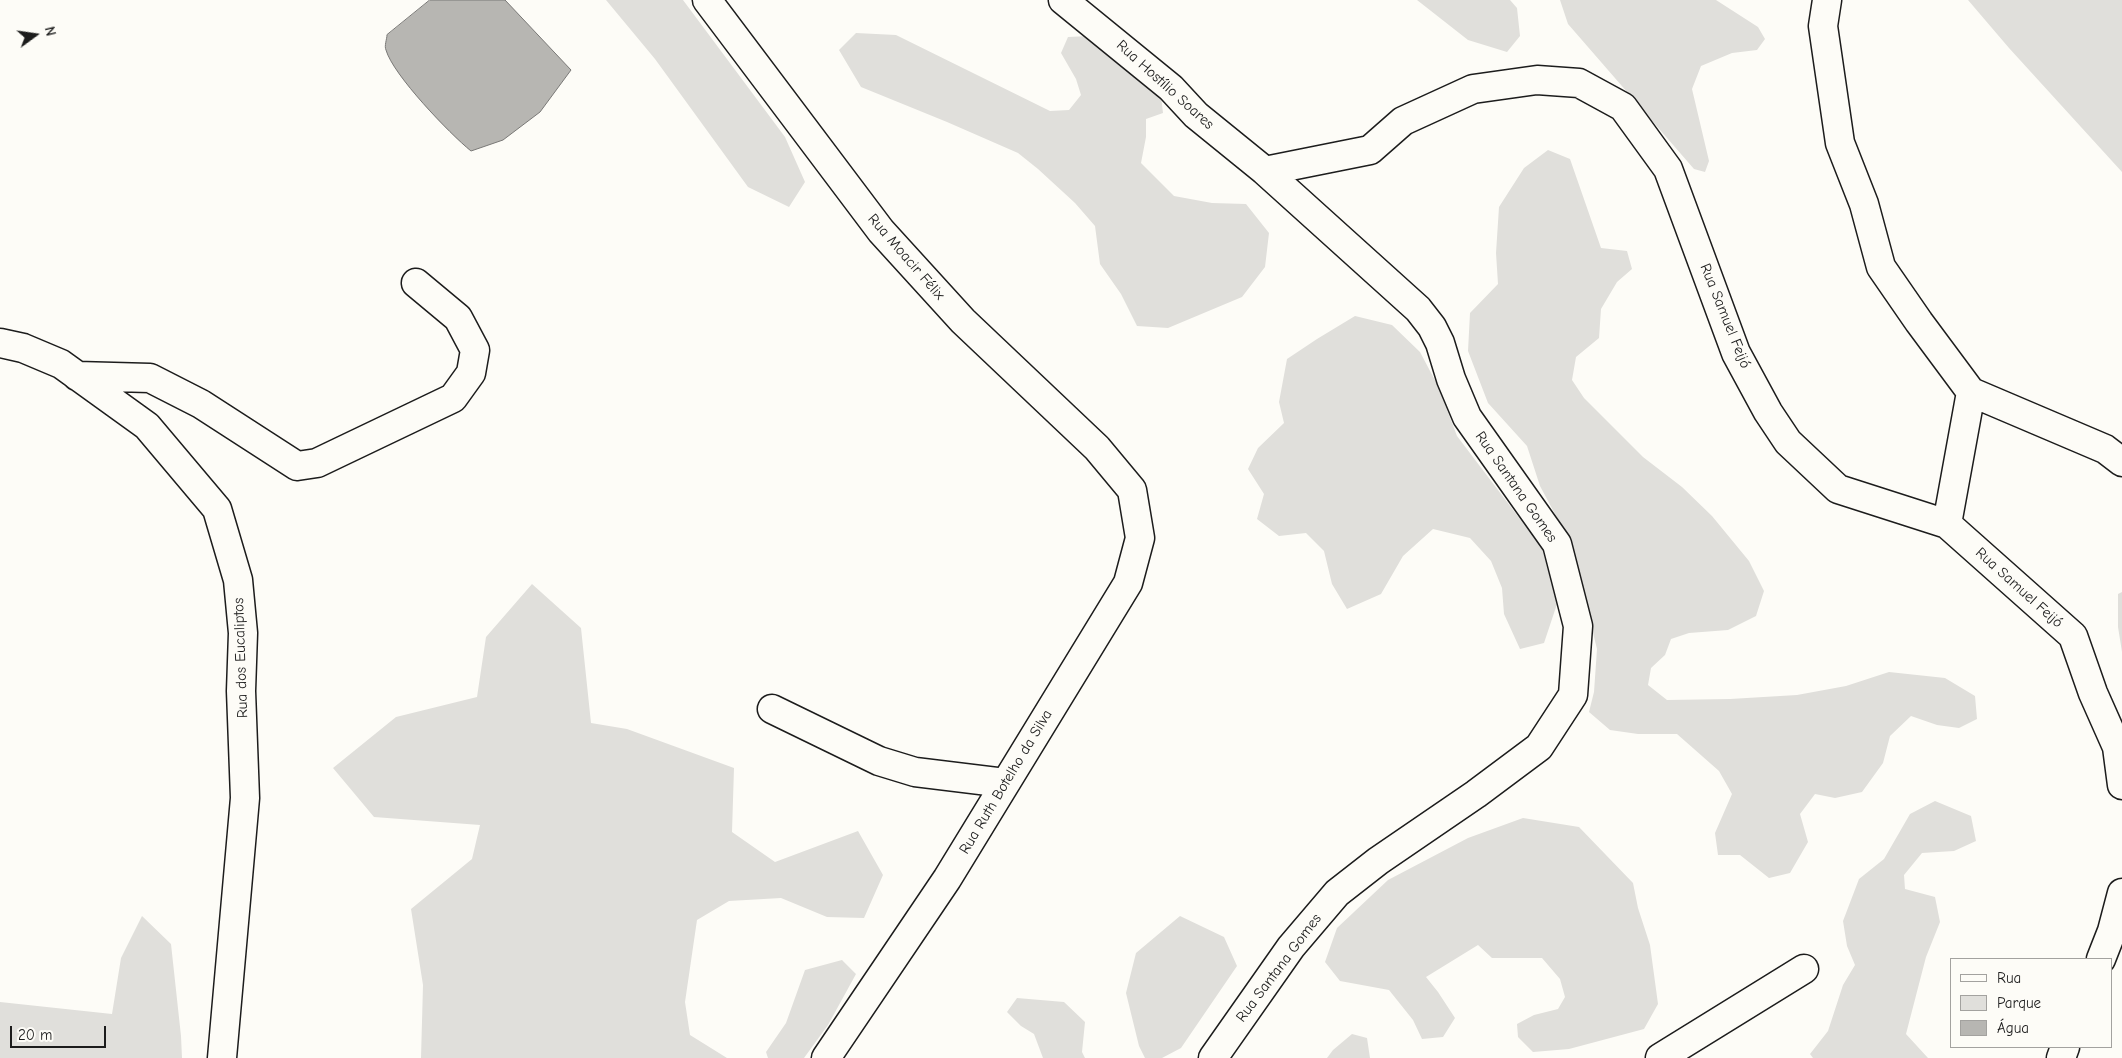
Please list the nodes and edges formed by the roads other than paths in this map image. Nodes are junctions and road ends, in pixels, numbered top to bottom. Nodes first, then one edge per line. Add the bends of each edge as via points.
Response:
1 (706, 0) edge
2 (1063, 0) edge
3 (1827, 0) edge
4 (1265, 171) junction
5 (416, 283) dead end
6 (0, 344) edge
7 (78, 376) junction
8 (1971, 392) junction
9 (2122, 462) edge
10 (1132, 490) joint
11 (1947, 524) junction
12 (772, 708) dead end
13 (1005, 783) junction
14 (2122, 785) edge
15 (2122, 892) edge
16 (2101, 958) edge
17 (1804, 969) dead end
18 (222, 1058) edge
19 (826, 1058) edge
20 (1213, 1058) edge
21 (1660, 1058) edge

1 - 10 street, Rua Moacir Félix via 881,231 963,321 1097,448
2 - 4 street, Rua Hostílio Soares via 1171,88 1196,114
3 - 8 street via 1824,26 1840,143 1864,204 1881,267
4 - 11 street, Rua Samuel Feijó via 1370,150 1403,121 1474,89 1537,80 1579,83 1623,108 1668,169 1736,353 1788,442 1838,489
4 - 20 street, Rua Santana Gomes via 1418,309 1432,327 1467,417 1556,544 1578,626 1573,695 1539,747 1337,893 1291,947
5 - 7 street via 458,318 475,350 471,373 453,398 317,463 297,466 201,404 150,378
6 - 7 street, Rua dos Eucaliptos via 23,348 61,364
7 - 18 street, Rua dos Eucaliptos via 147,426 217,509 238,580 243,633 241,692 245,798
8 - 9 street via 2105,449
8 - 11 street
10 - 13 street, Rua Ruth Botelho da Silva via 1140,538 1128,583
11 - 14 street, Rua Samuel Feijó via 2073,636 2092,693 2117,748
12 - 13 street via 888,764 915,772
13 - 19 street, Rua Ruth Botelho da Silva via 948,879
15 - 16 street
17 - 21 street

